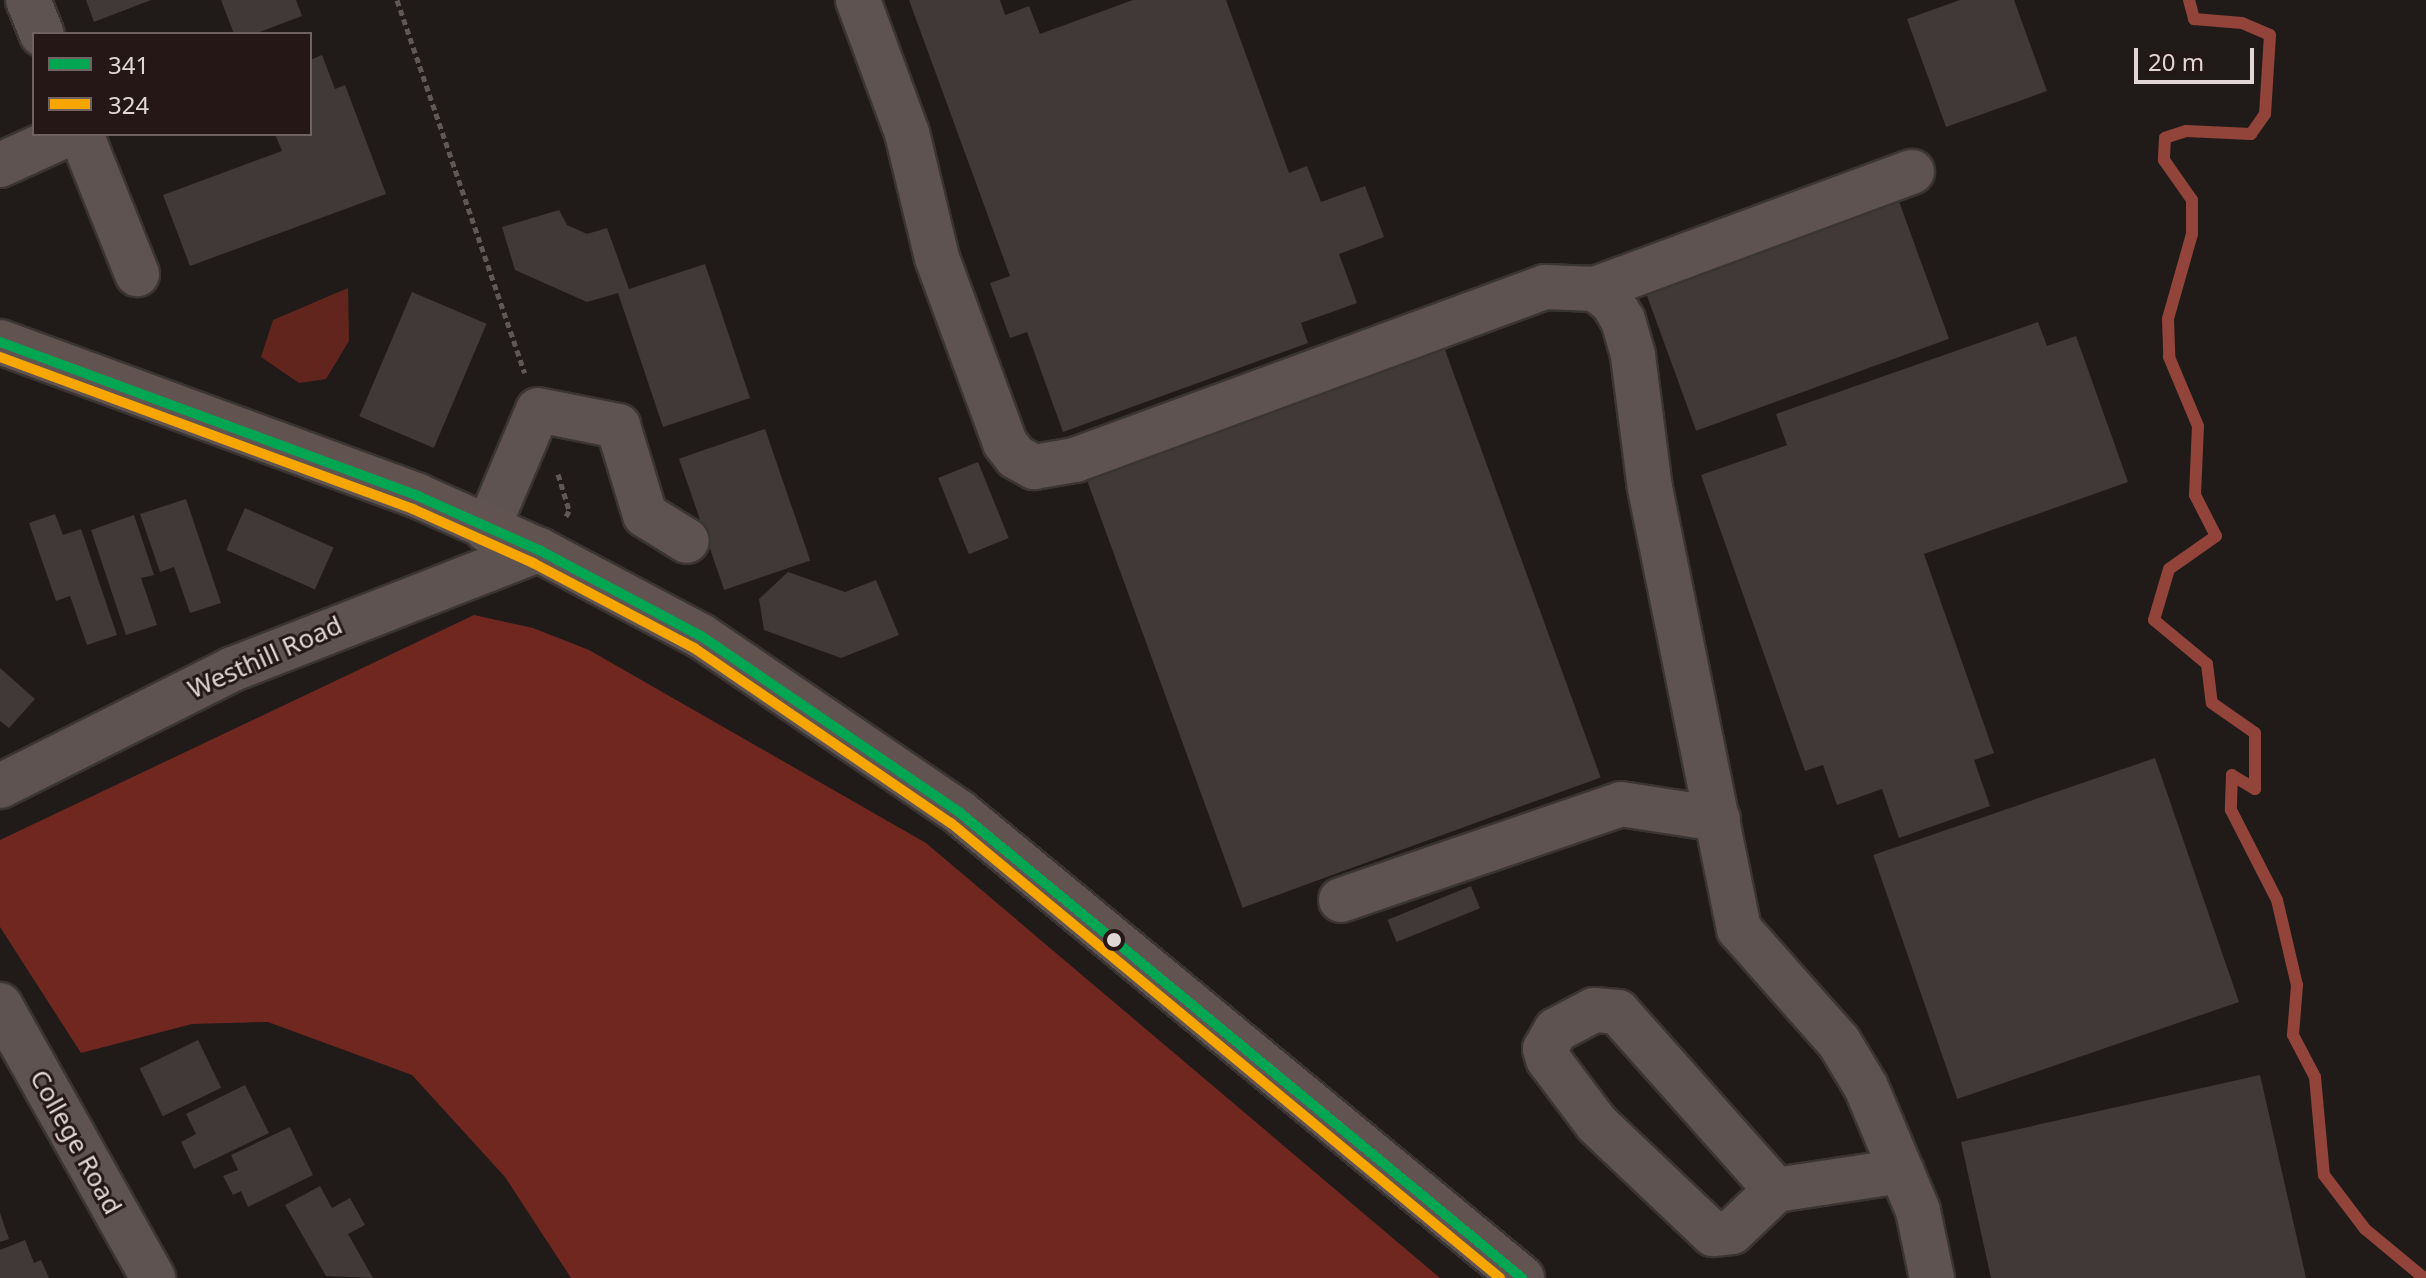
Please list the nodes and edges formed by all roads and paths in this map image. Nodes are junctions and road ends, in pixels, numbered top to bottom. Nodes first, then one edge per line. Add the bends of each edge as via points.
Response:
1 (28, 0) edge
2 (397, 0) edge
3 (858, 0) edge
4 (41, 32) edge
5 (64, 136) edge
6 (82, 136) edge
7 (0, 165) edge
8 (1912, 172) dead end
9 (137, 274) dead end
10 (1595, 289) junction
11 (0, 342) edge
12 (538, 410) junction
13 (487, 530) junction
14 (687, 541) dead end
15 (539, 550) junction
16 (0, 786) edge
17 (1718, 819) junction
18 (1341, 900) dead end
19 (0, 1005) edge
20 (1902, 1171) junction
21 (1776, 1190) junction
22 (153, 1278) edge
23 (1522, 1278) edge
24 (1932, 1278) edge

1 - 4 street
2 - 12 path
3 - 10 street via 907,133 937,258 1005,443 1034,467 1075,460 1545,287
5 - 7 street
6 - 9 street
8 - 10 street
10 - 17 street via 1623,320 1633,356 1650,488
11 - 13 main road via 338,464
12 - 13 street
12 - 14 street via 618,426 645,515
12 - 15 path via 569,511
13 - 15 main road
15 - 16 street, Westhill Road via 233,669
15 - 23 main road via 701,636 959,812
17 - 18 street via 1621,804
17 - 20 street via 1739,929 1839,1042 1886,1129
19 - 22 street, College Road
20 - 21 street
20 - 24 street via 1918,1211
21 - 21 street via 1732,1232 1713,1234 1597,1124 1548,1059 1545,1049 1556,1030 1594,1010 1618,1012

